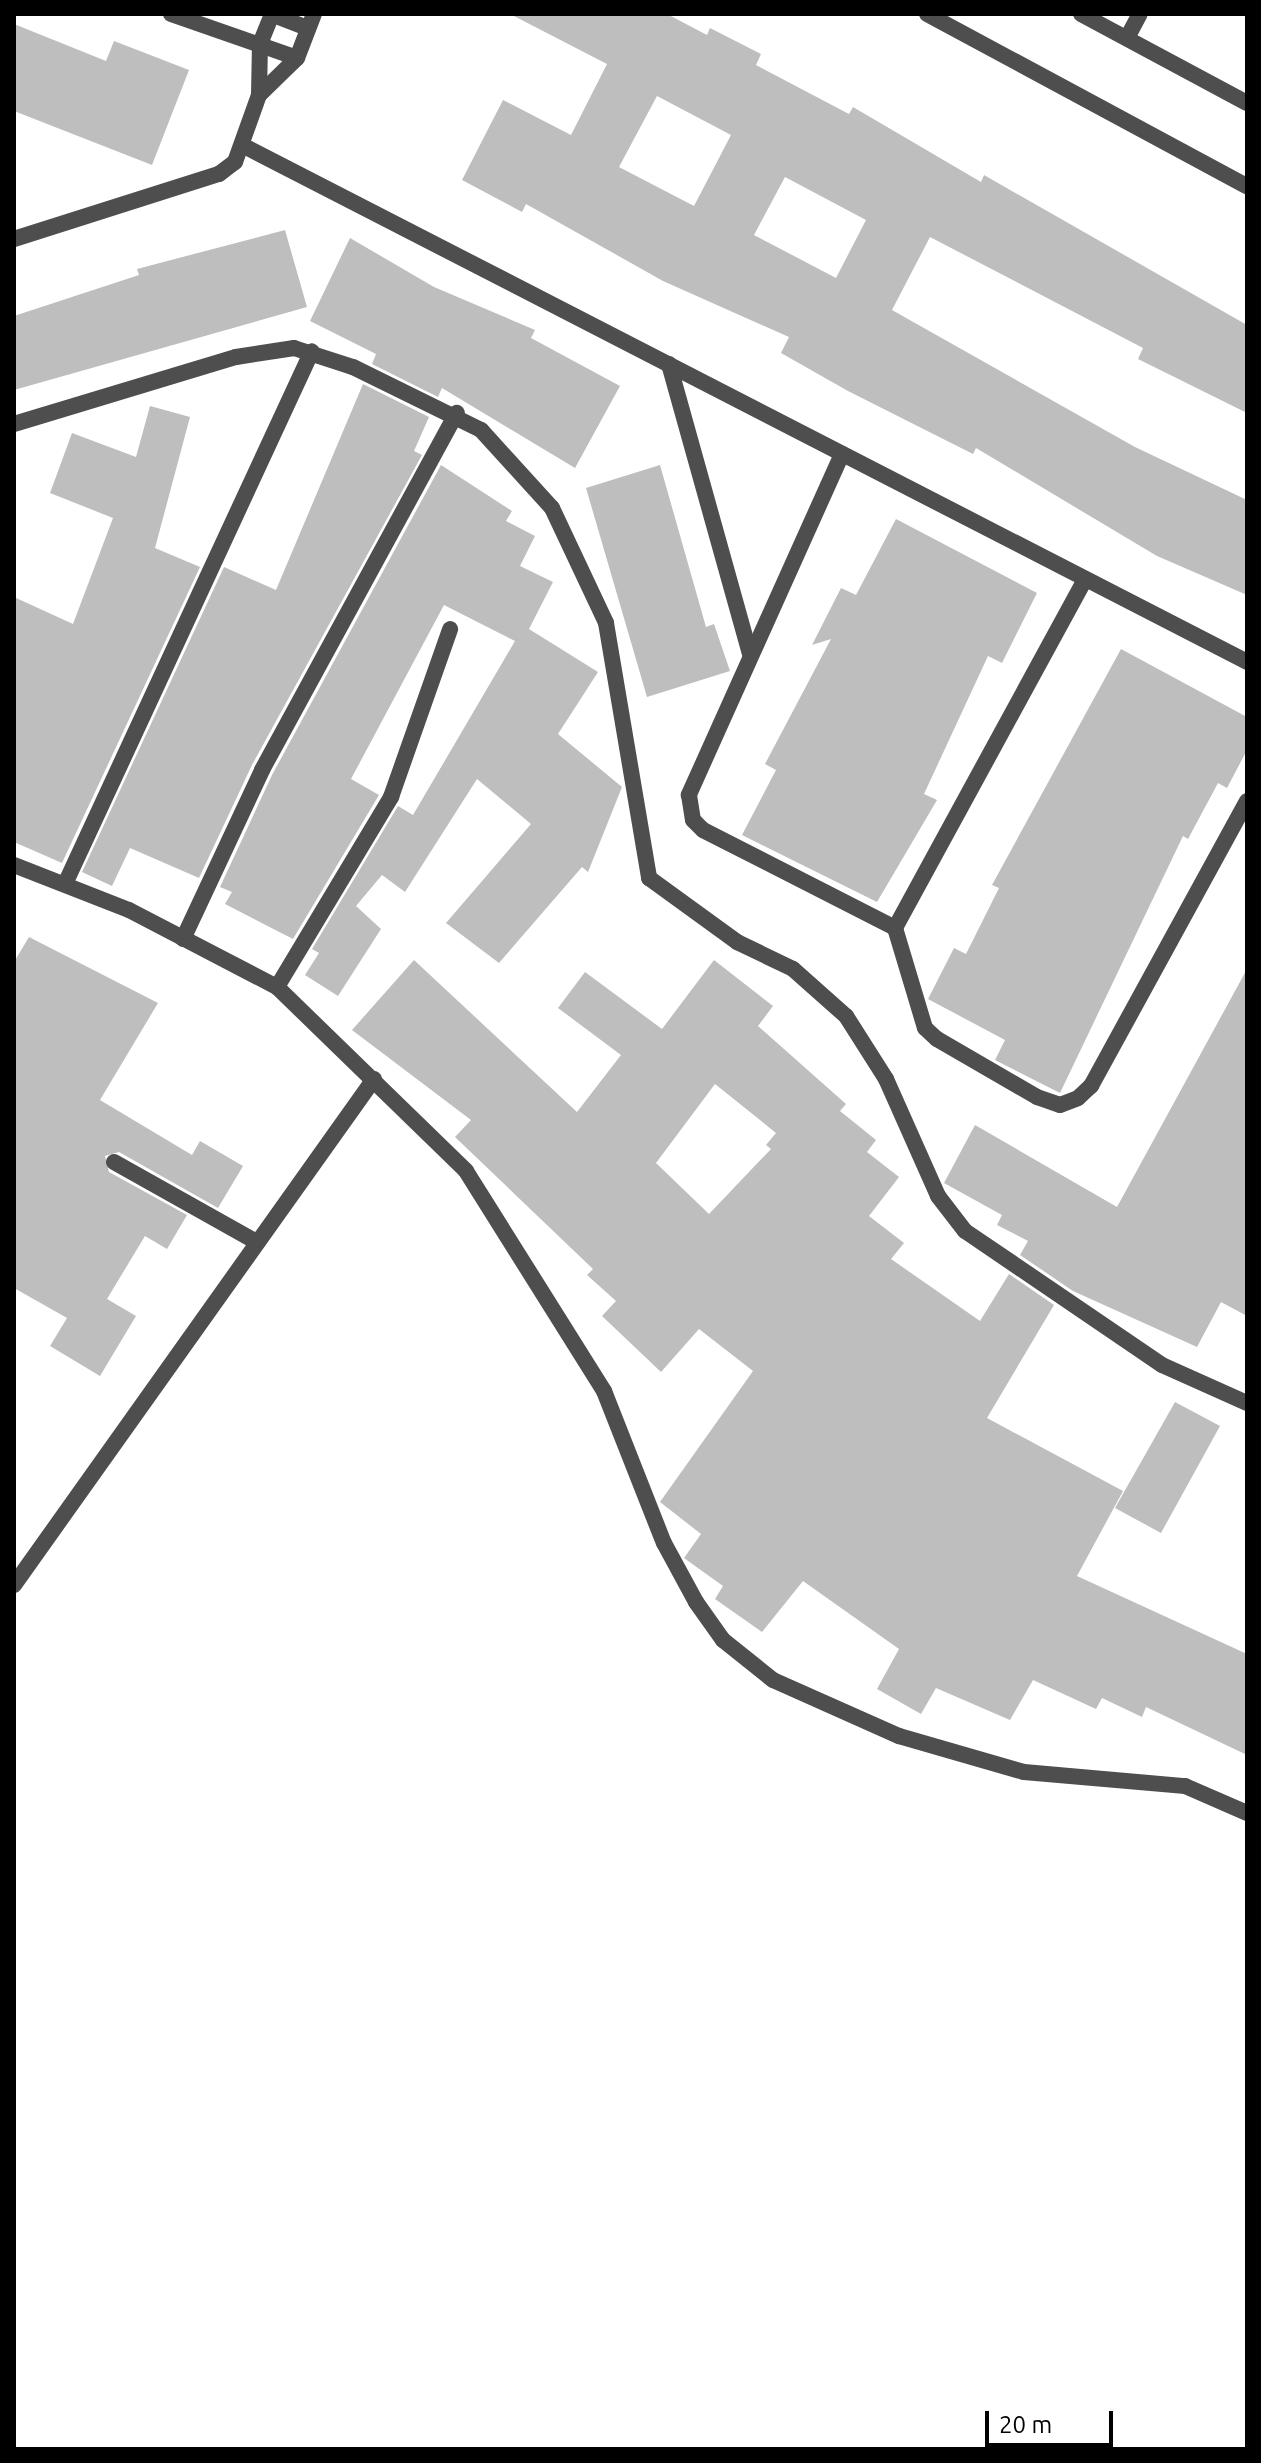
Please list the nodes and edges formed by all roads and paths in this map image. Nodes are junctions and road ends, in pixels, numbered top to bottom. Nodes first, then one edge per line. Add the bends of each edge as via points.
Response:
1 (171, 14) edge
2 (272, 14) edge
3 (927, 14) edge
4 (1081, 14) edge
5 (1140, 14) edge
6 (310, 21) edge
7 (1127, 38) junction
8 (260, 44) junction
9 (297, 58) junction
10 (259, 95) junction
11 (1247, 103) edge
12 (244, 146) junction
13 (1247, 186) edge
14 (14, 239) edge
15 (312, 351) junction
16 (669, 364) junction
17 (457, 413) junction
18 (14, 424) edge
19 (842, 454) junction
20 (1085, 579) junction
21 (450, 629) dead end
22 (750, 654) junction
23 (1247, 662) edge
24 (1247, 801) edge
25 (14, 865) edge
26 (65, 884) junction
27 (895, 928) junction
28 (183, 939) junction
29 (277, 987) junction
30 (374, 1079) junction
31 (114, 1162) dead end
32 (255, 1241) junction
33 (1247, 1403) edge
34 (14, 1585) edge
35 (1247, 1813) edge

1 - 8 street
2 - 6 street
2 - 8 street
3 - 13 street
4 - 7 street
5 - 7 street
6 - 9 street
7 - 11 street
8 - 9 street
8 - 10 street
9 - 10 street
10 - 12 street
12 - 14 street via 219,174
12 - 16 street
15 - 17 street
15 - 18 street via 236,357
15 - 26 street
16 - 19 street
16 - 22 street
17 - 28 street via 262,770
17 - 33 street via 552,508 606,623 649,878 737,942 793,969 846,1016 886,1079 938,1196 965,1231 1162,1365
19 - 20 street
19 - 22 street
20 - 23 street
20 - 27 street
21 - 29 street via 391,797
22 - 27 street via 689,795 693,820
24 - 27 street via 1091,1086 1069,1102 1037,1097 949,1050 925,1028
25 - 26 street
26 - 28 street
28 - 29 street
29 - 30 street
30 - 32 street
30 - 35 street via 466,1171 504,1224 604,1391 664,1543 723,1640 821,1707 899,1736 1024,1772 1185,1786
31 - 32 street
32 - 34 street

